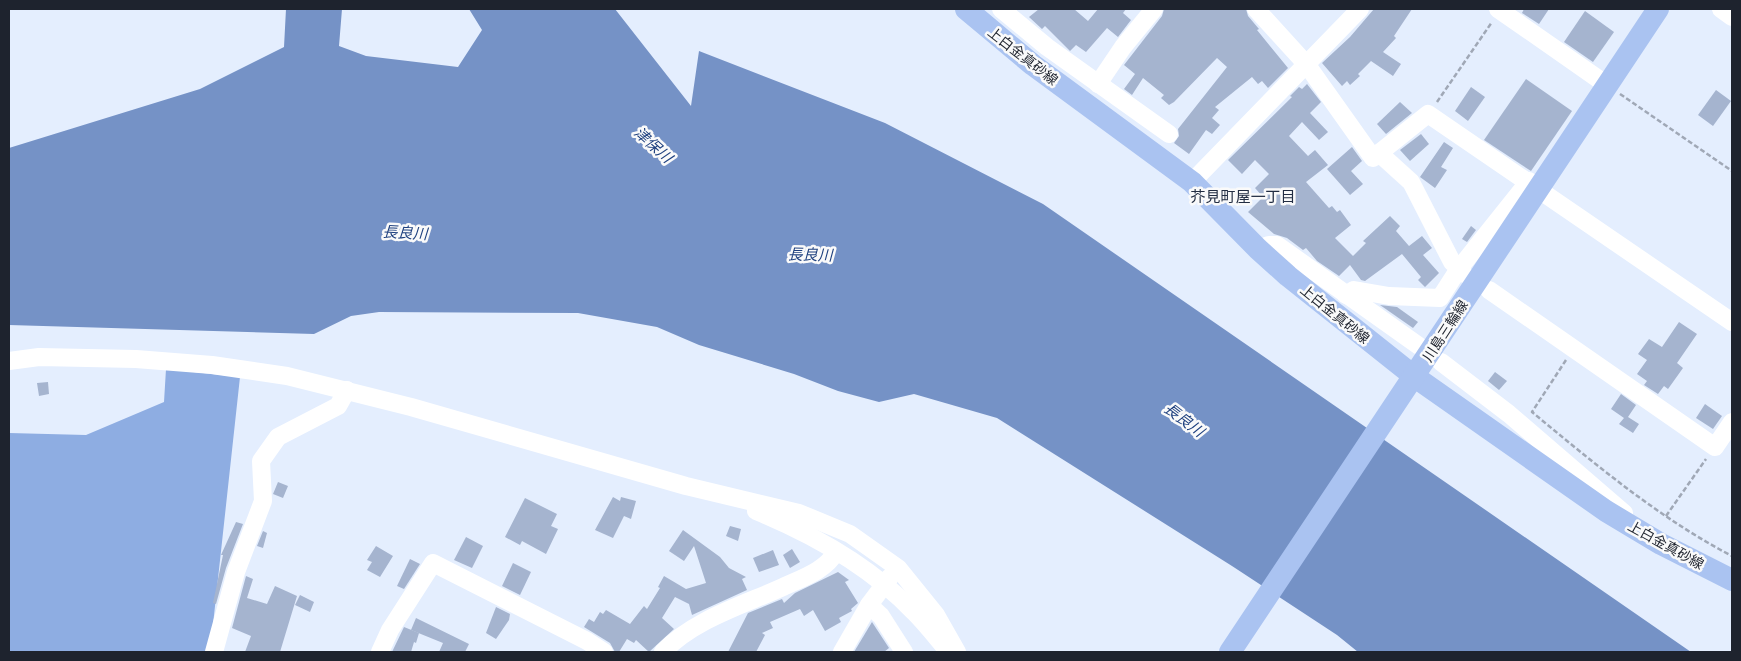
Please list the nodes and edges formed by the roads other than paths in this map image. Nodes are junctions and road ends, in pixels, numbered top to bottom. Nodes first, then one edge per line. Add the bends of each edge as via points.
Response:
1 (966, 9) edge
2 (1001, 9) edge
3 (1154, 9) edge
4 (1256, 9) edge
5 (1360, 9) edge
6 (1498, 9) edge
7 (1658, 9) edge
8 (1721, 9) edge
9 (1732, 16) edge
10 (1307, 65) junction
11 (1098, 84) junction
12 (1607, 85) junction
13 (1169, 134) dead end
14 (1379, 153) junction
15 (1192, 182) junction
16 (1533, 184) junction
17 (1258, 249) junction
18 (1461, 272) junction
19 (1488, 290) dead end
20 (1346, 295) junction
21 (1732, 322) edge
22 (1418, 346) dead end
23 (9, 361) edge
24 (1441, 362) dead end
25 (1415, 377) junction
26 (347, 390) junction
27 (1732, 422) edge
28 (686, 486) junction
29 (1661, 544) junction
30 (836, 552) junction
31 (898, 568) junction
32 (1732, 580) edge
33 (883, 585) junction
34 (869, 605) junction
35 (214, 652) edge
36 (380, 652) edge
37 (604, 652) edge
38 (663, 652) edge
39 (842, 652) edge
40 (904, 652) edge
41 (948, 652) edge
42 (957, 652) edge
43 (1230, 652) edge

1 - 15 main road, 上白金真砂線 via 1033,65
2 - 11 street
3 - 11 street
4 - 10 street
5 - 10 street
6 - 12 street
7 - 12 main road, 川島三輪線
8 - 9 street
10 - 14 street via 1373,158
10 - 15 street
11 - 13 street
12 - 16 main road, 川島三輪線
14 - 16 street via 1428,114
14 - 18 street via 1411,182 1452,262
15 - 17 main road, 上白金真砂線
16 - 18 street
16 - 21 street
16 - 25 main road, 川島三輪線
17 - 20 street via 1277,245
17 - 25 main road, 上白金真砂線
18 - 20 street via 1440,298 1389,296 1354,290
19 - 27 street via 1715,447
20 - 22 street
23 - 26 street via 39,357 212,365 287,376
24 - 29 street via 1509,414
25 - 29 main road, 上白金真砂線 via 1606,511
25 - 43 main road, 川島三輪線
26 - 28 street
26 - 35 street via 338,406 278,437 261,461 263,501 236,572
28 - 30 street via 796,528
28 - 31 street via 799,513 850,534
29 - 32 main road, 上白金真砂線
30 - 33 street
30 - 38 street via 830,562 810,575 707,621 672,642
31 - 33 street
31 - 42 street via 936,614
33 - 34 street
33 - 41 street via 914,611
34 - 39 street
34 - 40 street via 881,616
36 - 37 street via 390,630 433,562

